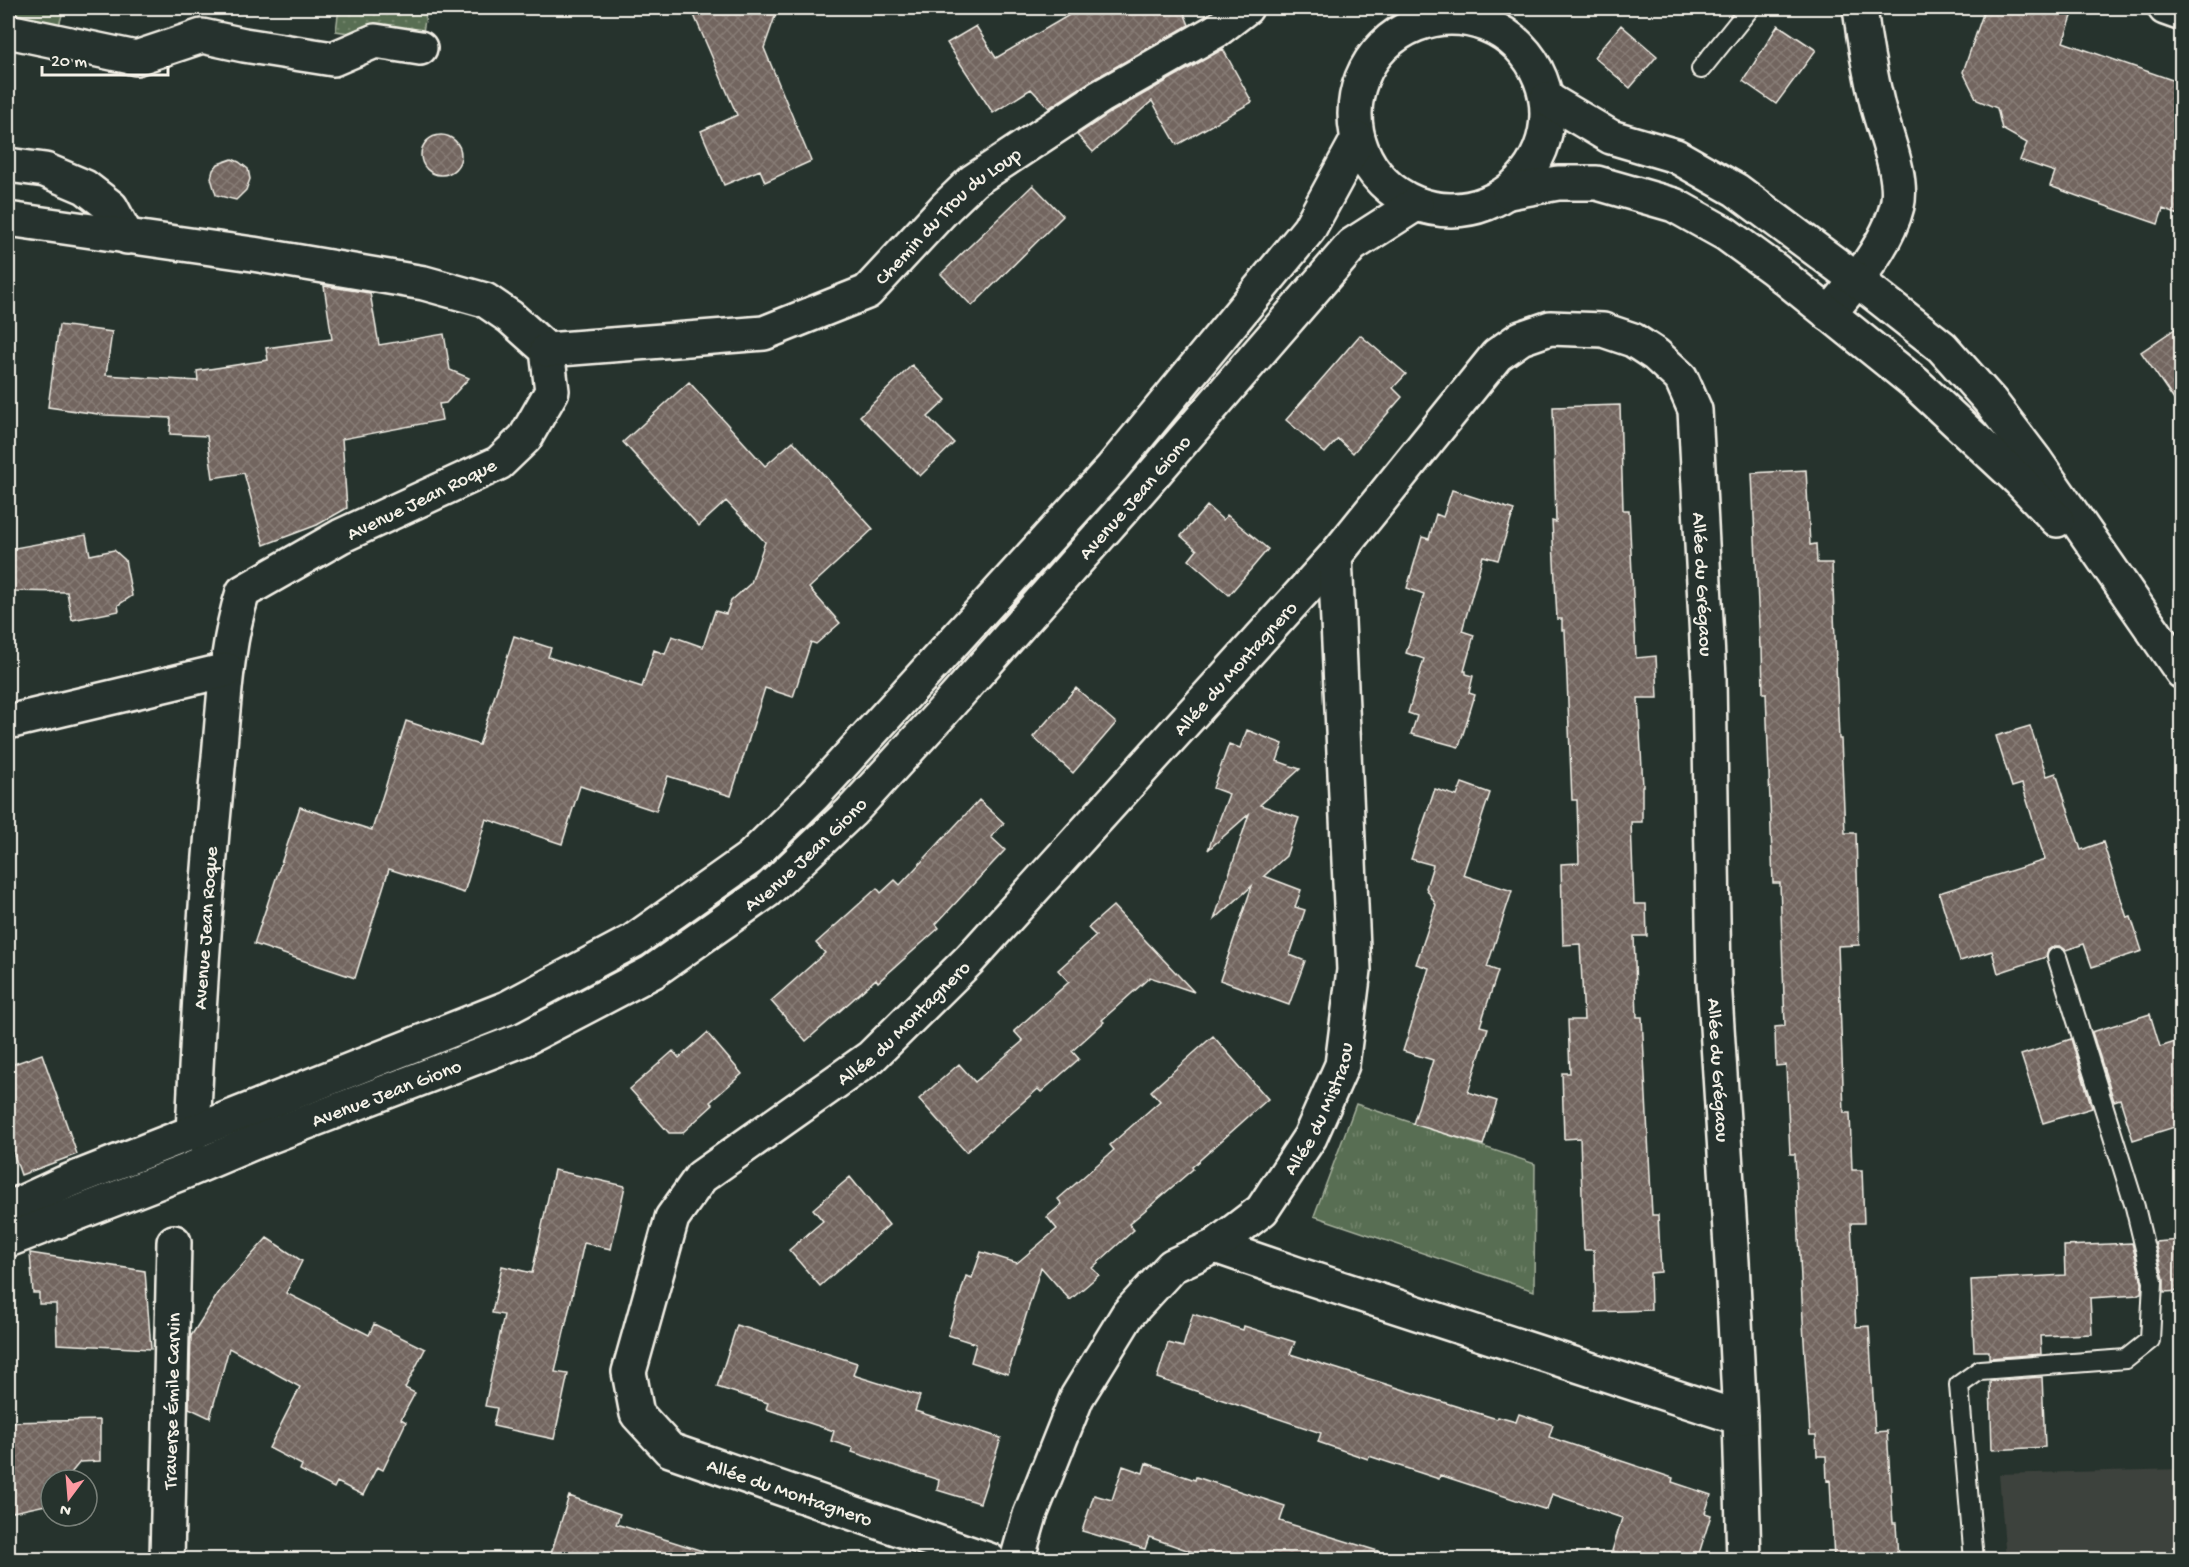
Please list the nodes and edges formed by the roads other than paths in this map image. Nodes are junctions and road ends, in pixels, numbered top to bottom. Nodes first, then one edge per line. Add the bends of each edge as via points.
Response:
1 (1246, 8) edge
2 (1750, 8) edge
3 (1860, 8) edge
4 (2165, 8) edge
5 (1471, 14) edge
6 (2181, 14) edge
7 (1402, 19) edge
8 (8, 31) edge
9 (420, 48) dead end
10 (1701, 69) dead end
11 (1547, 99) junction
12 (1358, 139) junction
13 (8, 165) edge
14 (1509, 192) junction
15 (1416, 204) junction
16 (8, 219) edge
17 (127, 237) junction
18 (1857, 280) junction
19 (1829, 314) junction
20 (547, 350) junction
21 (1497, 355) joint
22 (1335, 556) junction
23 (2127, 593) junction
24 (227, 670) junction
25 (2181, 672) edge
26 (8, 722) edge
27 (2058, 957) dead end
28 (193, 1134) junction
29 (8, 1209) edge
30 (8, 1240) edge
31 (174, 1242) dead end
32 (1215, 1246) junction
33 (1740, 1418) junction
34 (167, 1560) edge
35 (989, 1560) edge
36 (1017, 1560) edge
37 (1744, 1560) edge
38 (1974, 1560) edge

1 - 20 street, Chemin du Trou du Loup via 1216,31 1100,97 973,181 867,292 764,333
2 - 10 lane
3 - 18 street via 1897,179 1898,205
4 - 6 street
5 - 7 street
5 - 11 street via 1508,36 1534,64
7 - 12 street via 1362,77 1355,108
8 - 9 street via 136,58 202,36 333,60 375,41
11 - 14 street via 1546,134 1533,166
11 - 18 street via 1611,137 1676,156 1736,190
12 - 15 street via 1370,166 1390,189
12 - 28 street, Avenue Jean Giono via 1309,229 1112,468 830,777 750,858 633,941 507,1008
13 - 17 street via 45,170 85,187 111,207
14 - 15 street via 1480,207 1448,211
14 - 19 street via 1558,183 1597,183 1674,205 1726,234
15 - 30 street, Avenue Jean Giono via 1352,245 930,726 851,812 767,891 652,972 524,1039
16 - 17 street
17 - 20 street via 424,283 485,300
18 - 19 street
18 - 23 street via 1942,347 1991,402
19 - 23 street via 1923,390 2019,480
20 - 24 street, Avenue Jean Roque via 552,391 525,438 499,463 341,536 243,592
21 - 22 street, Allée du Montagnero
21 - 33 street, Allée du Grégaou via 1521,338 1550,328 1603,330 1633,340 1656,355 1681,378 1695,410 1708,678 1714,980
22 - 32 street, Allée du Mistraou via 1354,970 1342,1065 1310,1137 1262,1210
22 - 35 street, Allée du Montagnero via 962,967 871,1057 702,1177 672,1218 629,1371 637,1414 670,1450
23 - 25 street
24 - 26 street
24 - 28 street, Avenue Jean Roque via 200,973
27 - 38 lane via 2148,1260 2153,1282 2150,1340 2126,1359 1980,1370 1959,1385
28 - 29 street, Avenue Jean Giono
31 - 34 street, Traverse Émile Carvin
32 - 33 street
32 - 36 street, Allée du Mistraou via 1172,1266 1128,1314 1077,1397 1030,1515
33 - 37 street, Allée du Grégaou

